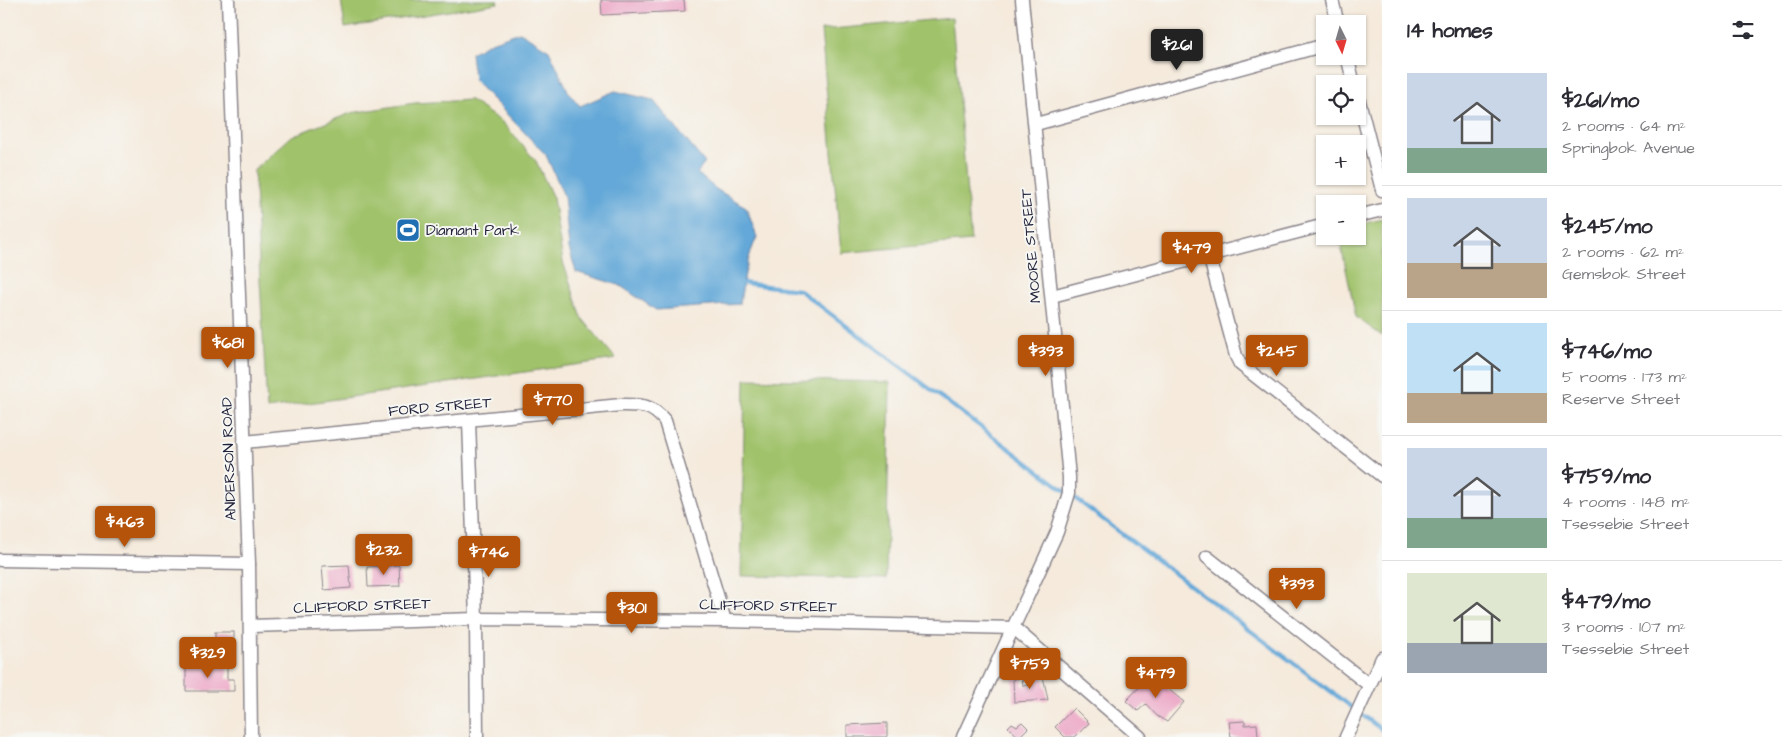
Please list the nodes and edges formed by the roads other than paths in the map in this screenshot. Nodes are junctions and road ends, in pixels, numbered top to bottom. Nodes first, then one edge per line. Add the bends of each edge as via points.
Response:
1 (228, 0) edge
2 (1022, 0) edge
3 (1332, 0) edge
4 (1336, 15) edge
5 (1316, 47) edge
6 (1036, 124) junction
7 (1365, 125) edge
8 (1382, 190) edge
9 (1382, 210) edge
10 (1366, 214) edge
11 (1316, 227) edge
12 (1209, 255) junction
13 (1052, 296) junction
14 (469, 421) junction
15 (244, 442) junction
16 (1382, 476) edge
17 (1208, 557) dead end
18 (0, 560) edge
19 (249, 564) junction
20 (476, 619) junction
21 (725, 621) junction
22 (251, 626) junction
23 (1014, 628) junction
24 (1382, 658) edge
25 (1369, 685) junction
26 (252, 737) edge
27 (477, 737) edge
28 (963, 737) edge
29 (1140, 737) edge
30 (1346, 737) edge

1 - 15 street, ANDERSON ROAD
2 - 6 street, MOORE STREET
3 - 4 street
5 - 6 street
6 - 13 street, MOORE STREET
7 - 8 street
9 - 10 street
11 - 12 street
12 - 13 street
12 - 16 street via 1240,364
13 - 23 street, MOORE STREET via 1068,493 1057,532
14 - 15 street, FORD STREET
14 - 20 street
14 - 21 street, FORD STREET via 621,405 648,406 658,412 664,421
15 - 19 street, ANDERSON ROAD
17 - 25 street
18 - 19 street
19 - 22 street, ANDERSON ROAD
20 - 21 street, CLIFFORD STREET
20 - 22 street, CLIFFORD STREET
20 - 27 street
21 - 23 street, CLIFFORD STREET
22 - 26 street, ANDERSON ROAD
23 - 28 street, MOORE STREET
23 - 29 street
24 - 25 street
25 - 30 street

